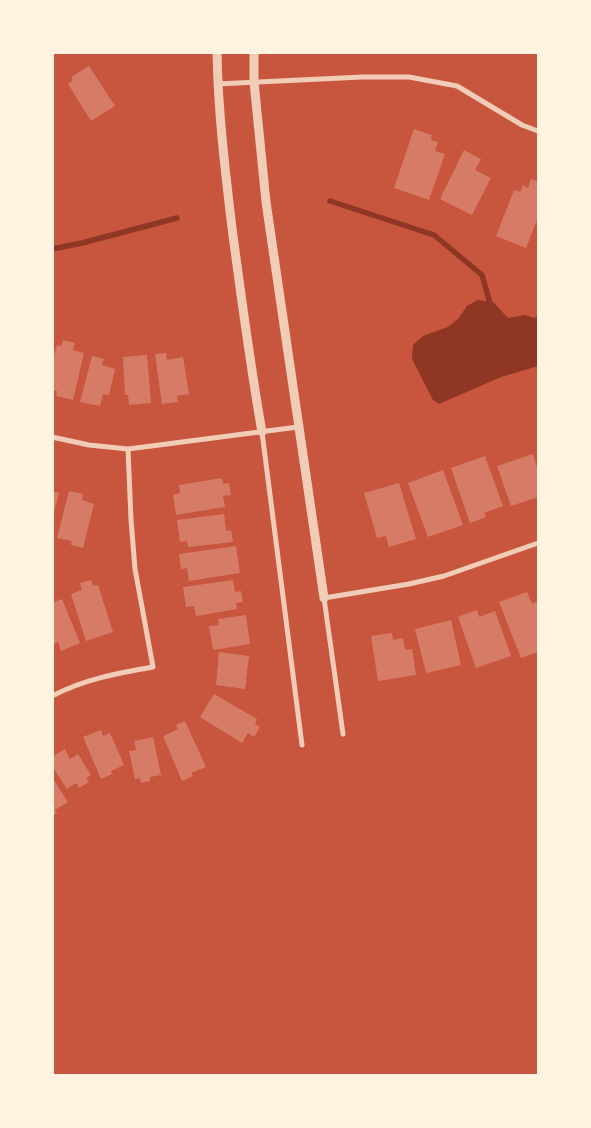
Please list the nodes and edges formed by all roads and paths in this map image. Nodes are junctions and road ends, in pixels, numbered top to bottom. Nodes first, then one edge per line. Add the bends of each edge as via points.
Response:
1 (217, 52) edge
2 (254, 52) edge
3 (254, 82) junction
4 (217, 84) junction
5 (538, 132) edge
6 (298, 427) junction
7 (262, 432) junction
8 (52, 437) edge
9 (128, 449) junction
10 (538, 543) edge
11 (324, 598) junction
12 (52, 696) edge
13 (343, 734) dead end
14 (302, 745) dead end

1 - 4 street
2 - 3 street
3 - 4 street
3 - 5 street via 409,77 457,86
3 - 6 street via 266,202
4 - 7 street via 246,338
6 - 7 street
6 - 11 street
7 - 9 street
7 - 14 street
8 - 9 street
9 - 12 street via 135,569 153,667 106,676
10 - 11 street via 444,576
11 - 13 street

